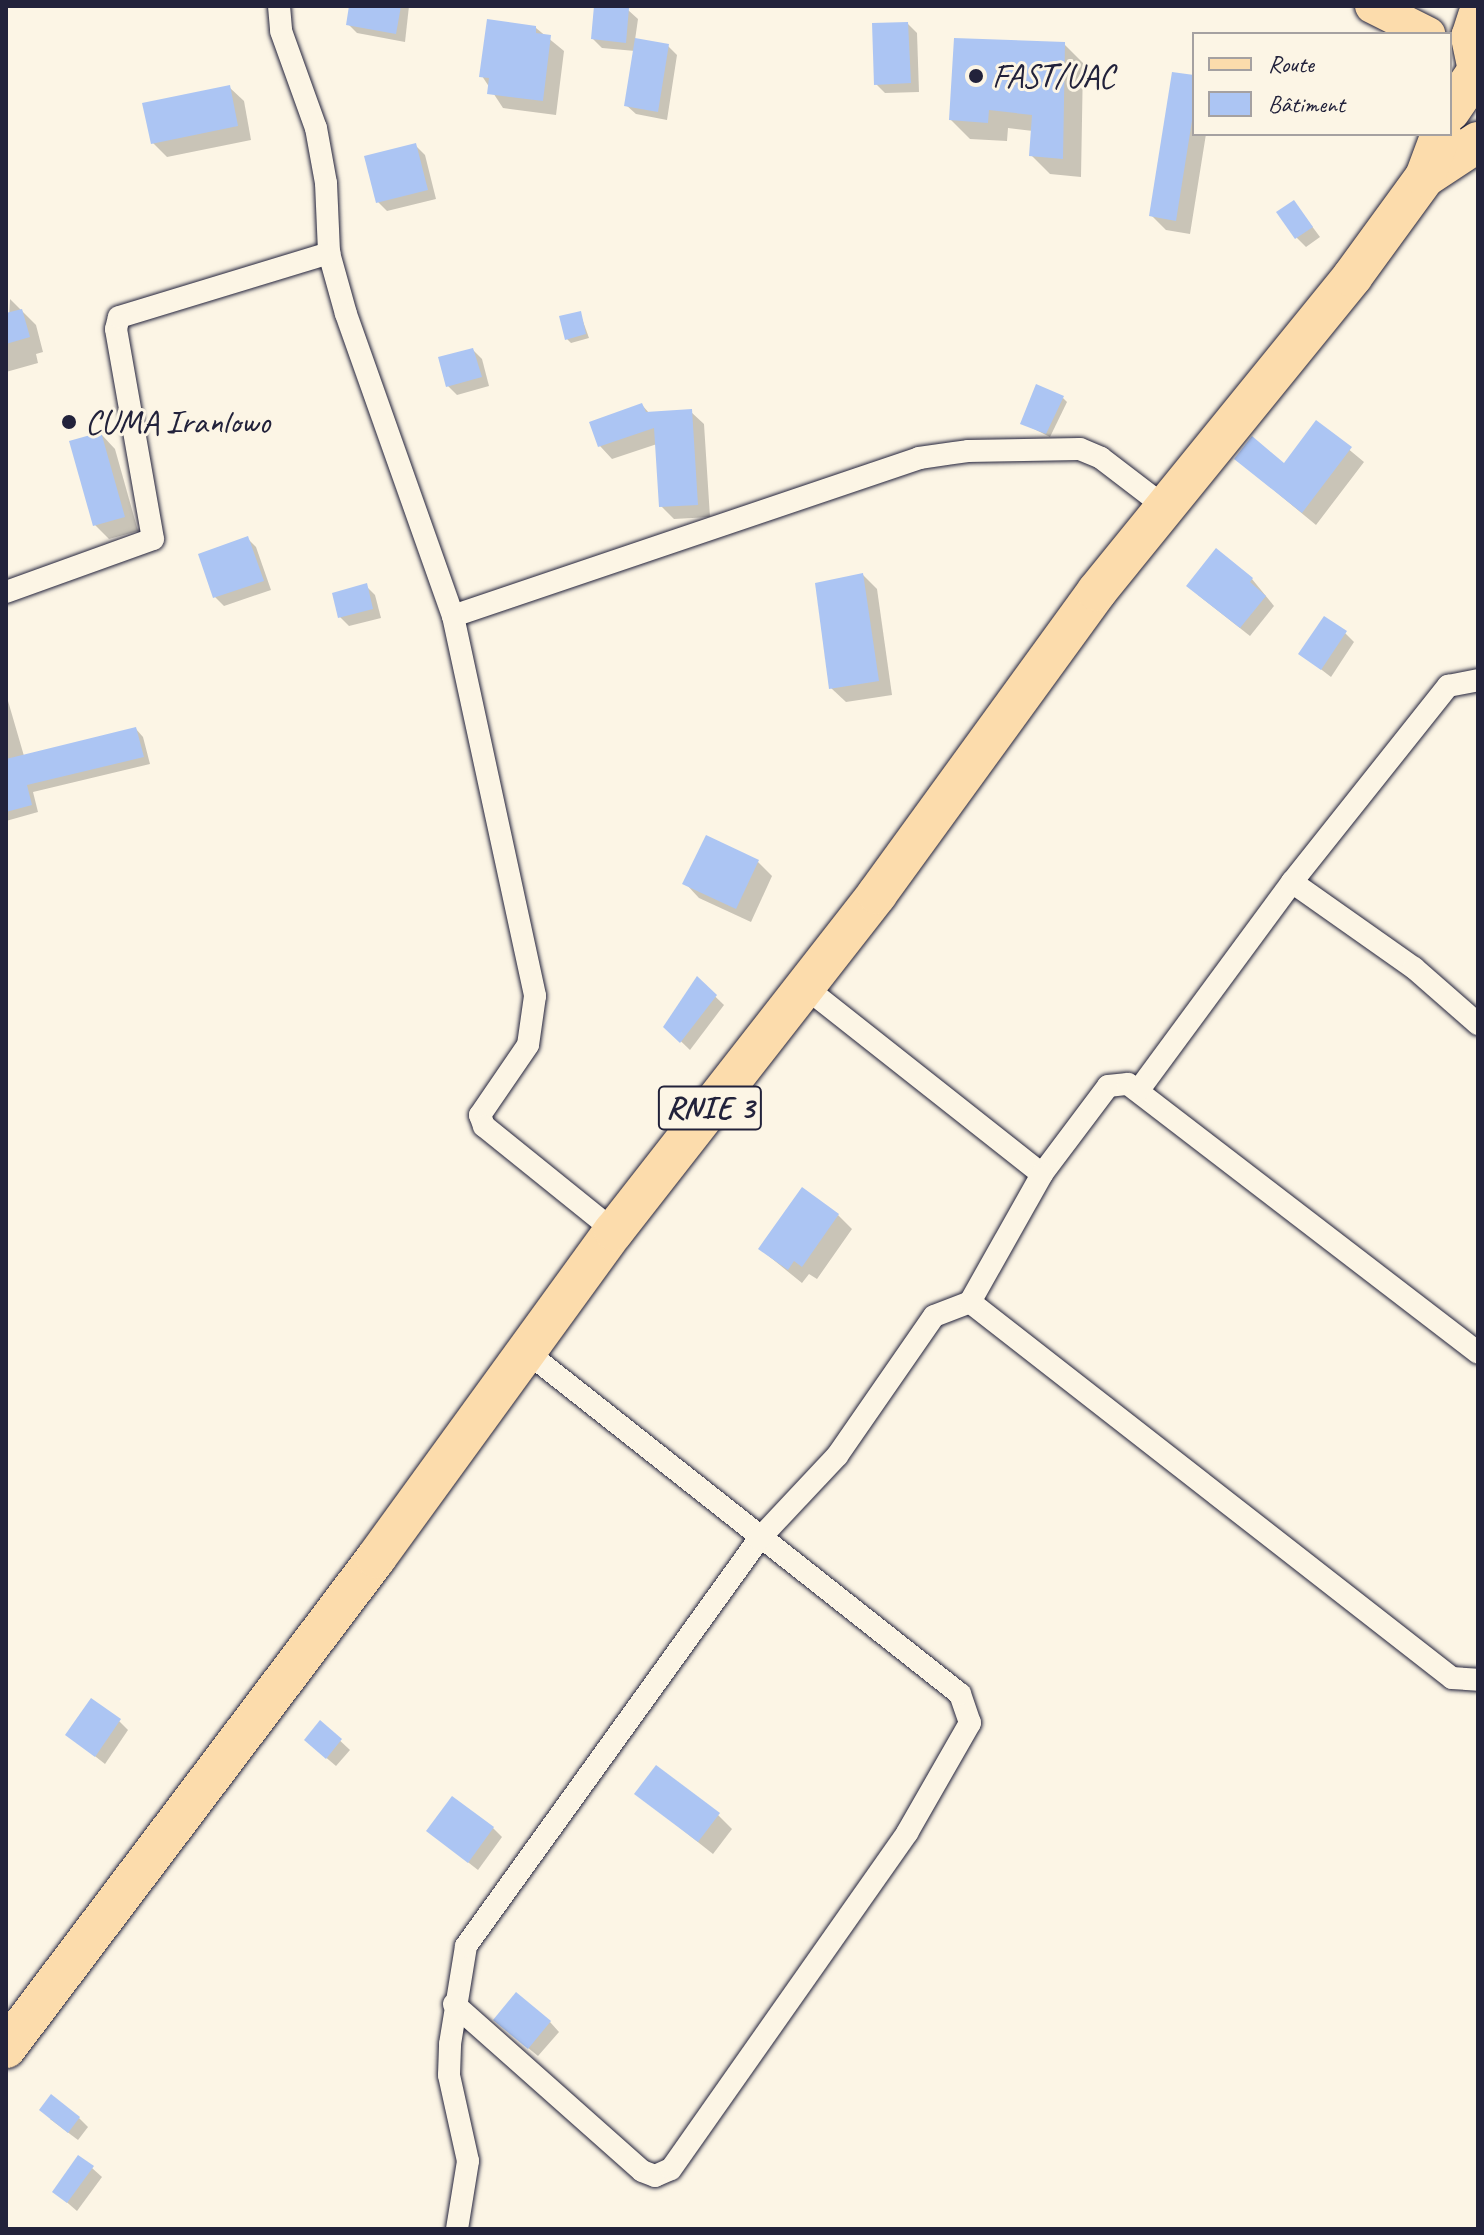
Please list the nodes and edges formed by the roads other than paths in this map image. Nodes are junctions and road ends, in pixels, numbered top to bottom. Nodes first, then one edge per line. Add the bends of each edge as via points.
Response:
1 (279, 6) edge
2 (1385, 7) edge
3 (1425, 32) edge
4 (1471, 51) edge
5 (1452, 105) edge
6 (1440, 136) edge
7 (1478, 142) edge
8 (1425, 177) junction
9 (329, 253) junction
10 (1165, 507) junction
11 (6, 592) edge
12 (453, 616) junction
13 (1478, 680) edge
14 (1292, 882) junction
15 (805, 987) junction
16 (1478, 1024) edge
17 (1138, 1091) junction
18 (1042, 1174) junction
19 (614, 1231) junction
20 (970, 1302) junction
21 (528, 1353) junction
22 (1478, 1353) edge
23 (759, 1539) junction
24 (1478, 1680) edge
25 (454, 2004) junction
26 (6, 2048) edge
27 (457, 2229) edge

1 - 9 street via 281,31 316,128 326,183
2 - 3 main road
4 - 5 highway
6 - 8 highway, RNIE 3
7 - 8 highway, RNIE 3
8 - 10 highway, RNIE 3 via 1352,277
9 - 11 street via 119,317 116,329 153,539
9 - 12 street
10 - 12 street via 1101,458 1080,449 968,451 919,458
10 - 15 highway, RNIE 3
12 - 19 street via 535,996 528,1045 480,1115 484,1126
13 - 14 street via 1448,686
14 - 16 street via 1414,968
14 - 17 street
15 - 18 street
15 - 19 highway, RNIE 3
17 - 18 street via 1128,1084 1108,1086
17 - 22 street
18 - 20 street
19 - 21 highway, RNIE 3
20 - 23 street via 934,1316 837,1456
20 - 24 street via 1452,1678
21 - 23 street
21 - 26 highway, RNIE 3
23 - 25 street via 651,1695 503,1888 466,1946
23 - 25 street via 960,1694 968,1709 970,1723 907,1833 671,2169 655,2176 642,2171
25 - 27 street via 449,2075 468,2161

